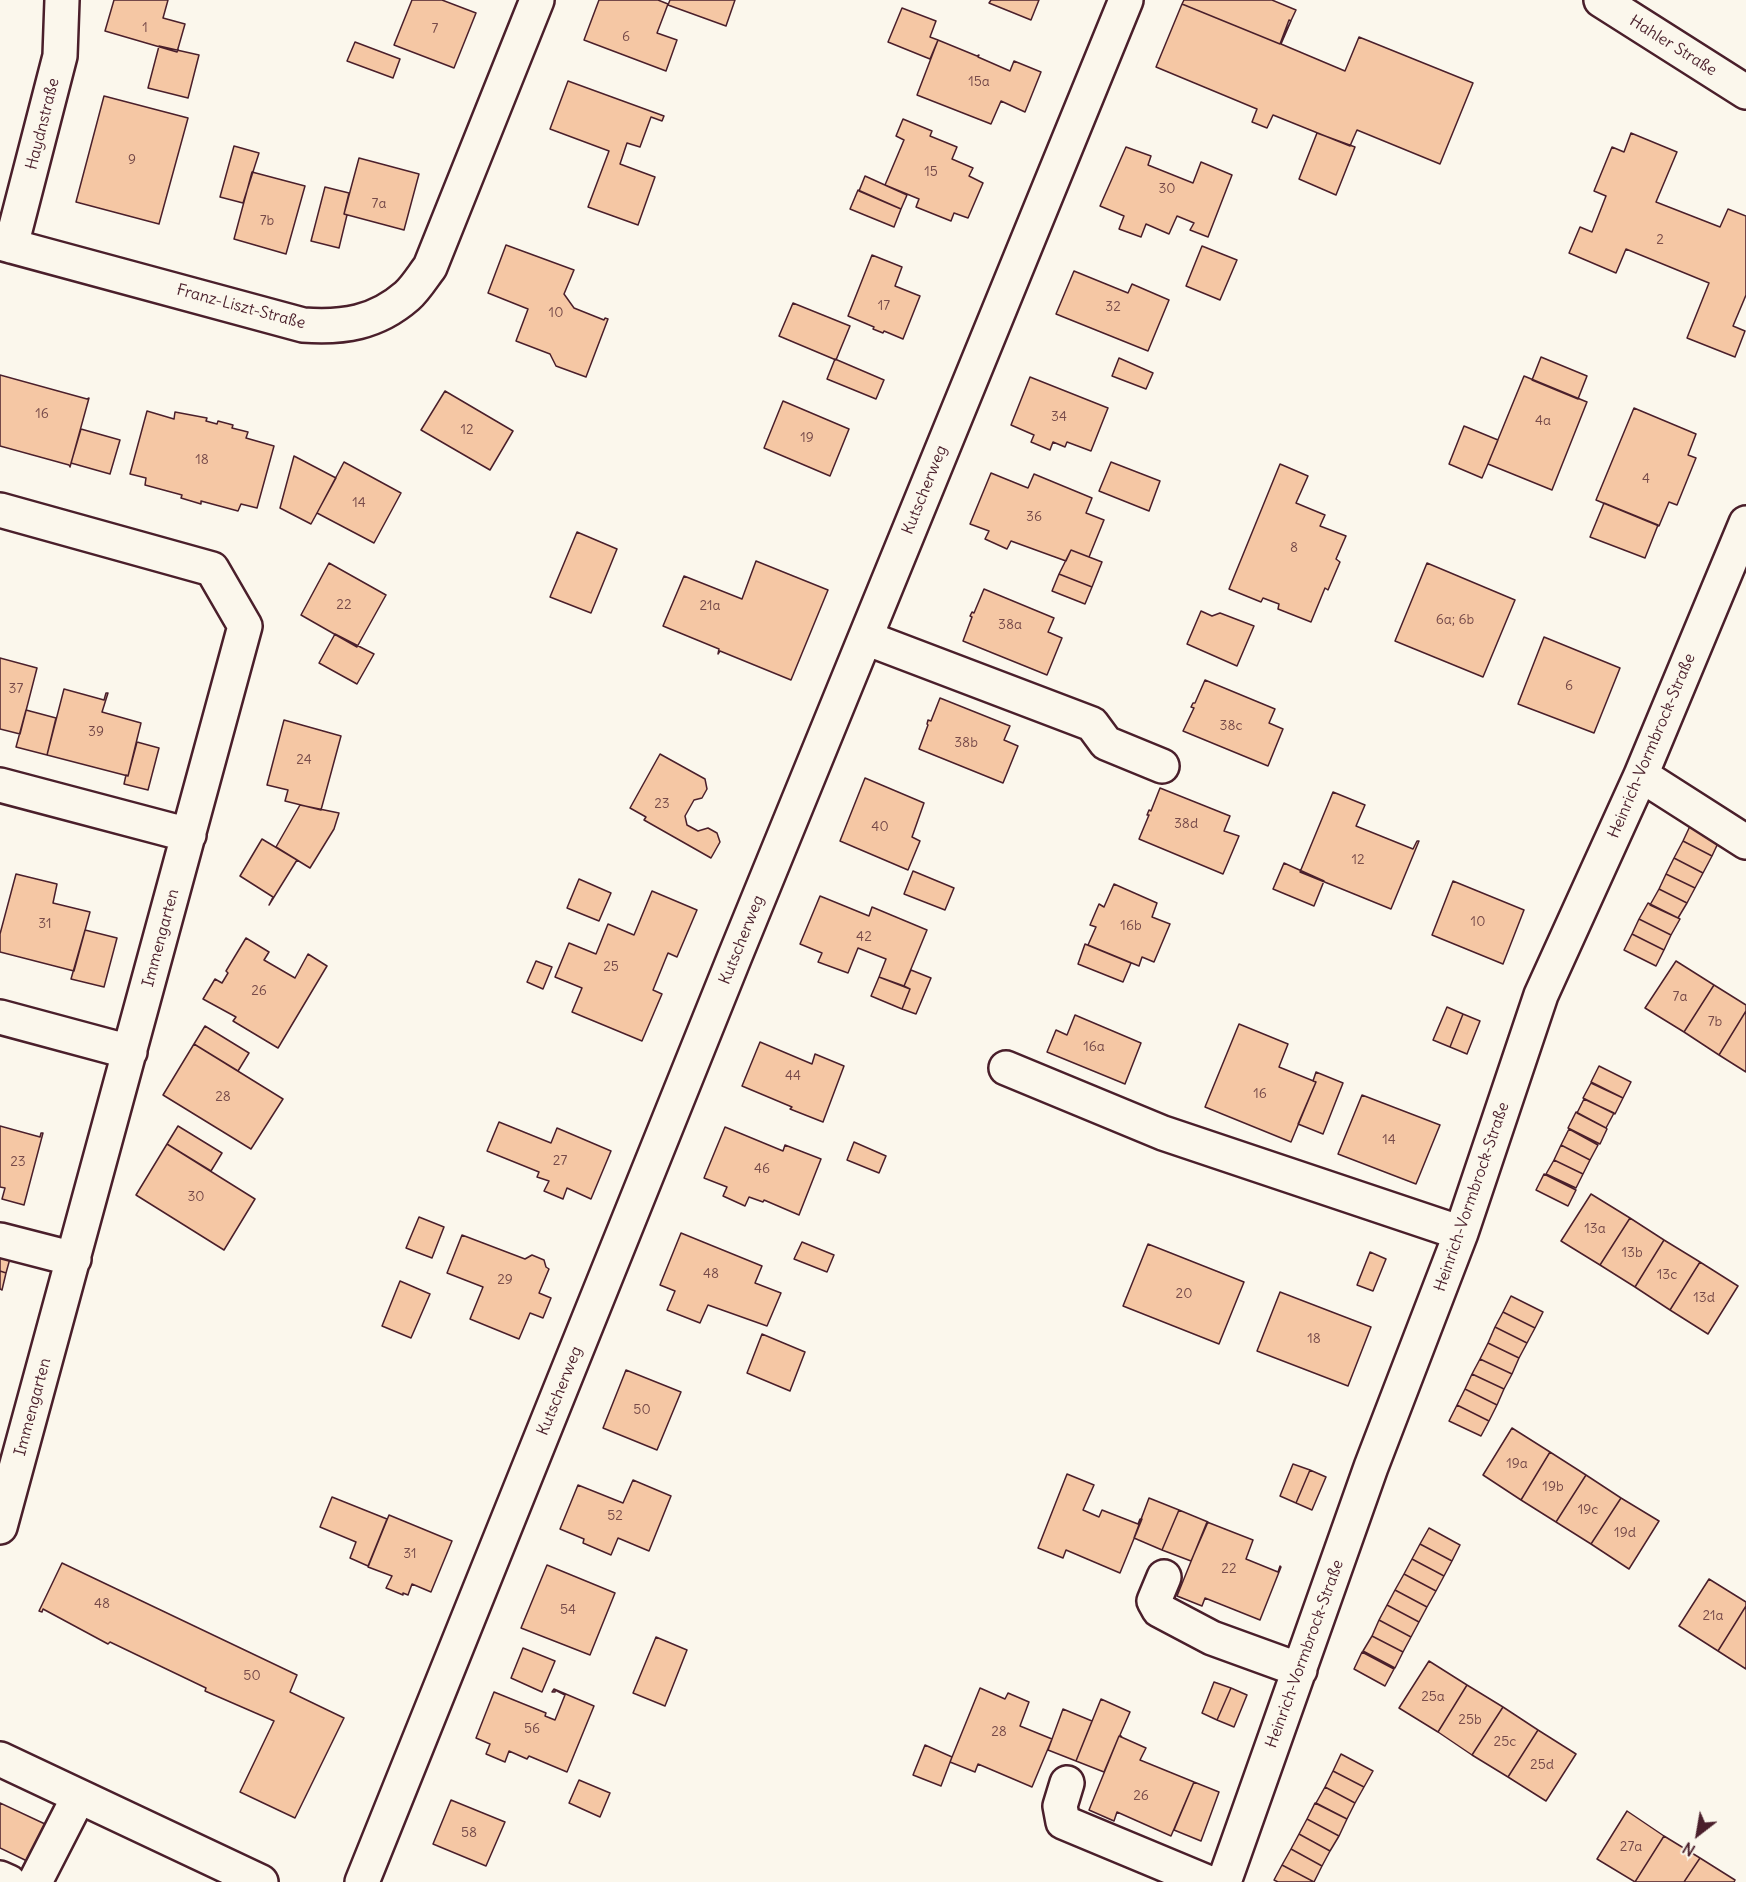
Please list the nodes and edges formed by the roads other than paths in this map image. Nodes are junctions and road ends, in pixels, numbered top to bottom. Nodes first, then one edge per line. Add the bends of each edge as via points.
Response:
1 (62, 0) edge
2 (537, 0) edge
3 (1126, 0) edge
4 (1601, 0) edge
5 (1645, 12) edge
6 (1746, 92) edge
7 (6, 244) edge
8 (0, 510) edge
9 (1746, 523) edge
10 (866, 638) junction
11 (1162, 766) dead end
12 (1641, 775) junction
13 (0, 785) edge
14 (189, 835) junction
15 (1746, 842) edge
16 (0, 1017) edge
17 (130, 1052) junction
18 (1006, 1068) dead end
19 (1461, 1233) junction
20 (0, 1240) edge
21 (74, 1259) junction
22 (5, 1488) edge
23 (0, 1527) edge
24 (1164, 1577) dead end
25 (1300, 1670) junction
26 (0, 1760) edge
27 (1067, 1783) dead end
28 (78, 1798) junction
29 (0, 1878) edge
30 (9, 1882) edge
31 (35, 1882) edge
32 (261, 1882) edge
33 (362, 1882) edge
34 (1207, 1882) edge
35 (1224, 1882) edge

1 - 7 street, Haydnstraße via 60,56
2 - 7 street, Franz-Liszt-Straße via 430,267 408,294 386,311 362,321 330,327 303,325
3 - 10 street, Kutscherweg
4 - 5 street, Hahler Straße
5 - 6 street, Hahler Straße
8 - 14 street, Immengarten via 212,569 245,626
9 - 12 street, Heinrich-Vormbrock-Straße
10 - 11 street via 1092,724 1106,743
10 - 33 street, Kutscherweg
12 - 15 street
12 - 19 street, Heinrich-Vormbrock-Straße via 1541,995
13 - 14 street
14 - 17 street, Immengarten
16 - 17 street
17 - 21 street, Immengarten
18 - 19 street via 1163,1133
19 - 25 street, Heinrich-Vormbrock-Straße via 1371,1467
20 - 21 street
21 - 22 street, Immengarten
22 - 23 street, Immengarten
24 - 25 street via 1154,1601 1159,1610 1212,1638
25 - 35 street, Heinrich-Vormbrock-Straße
26 - 28 street
27 - 34 street via 1060,1806 1064,1822
28 - 31 street
28 - 32 street
29 - 30 street

